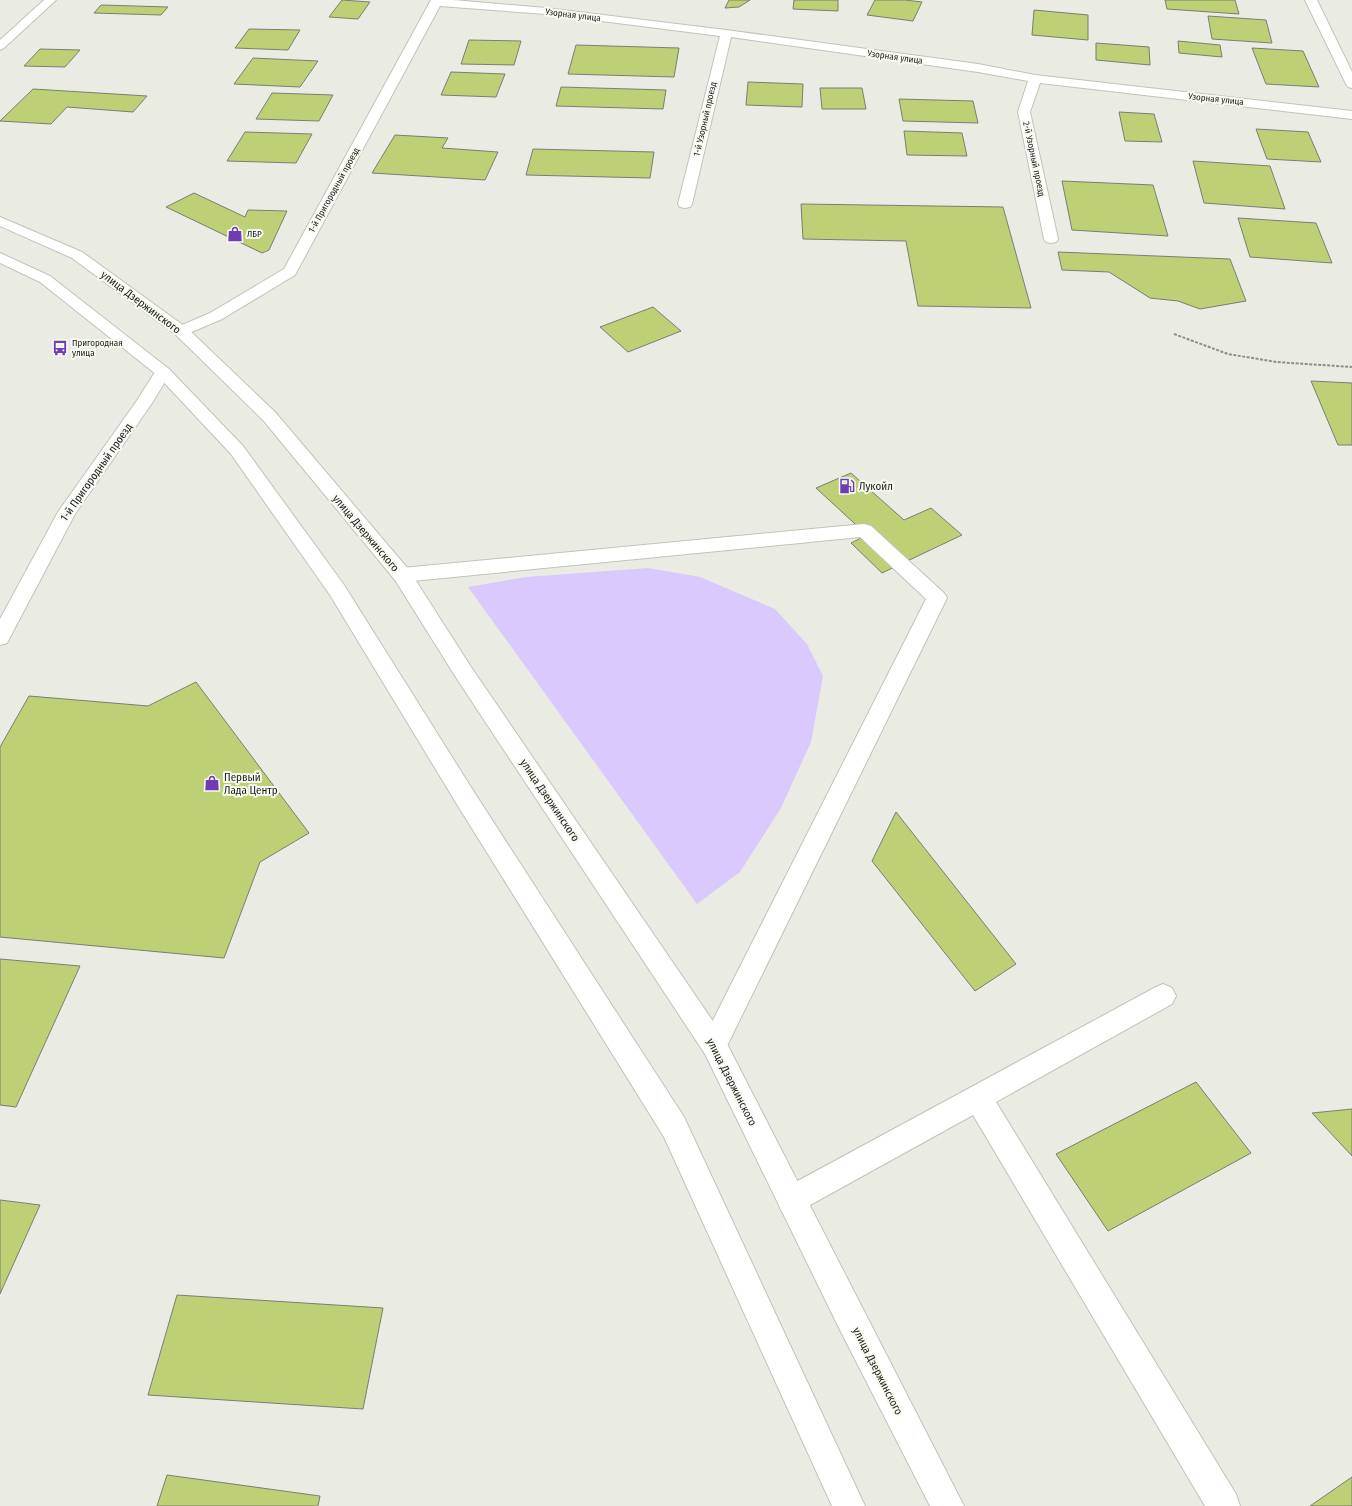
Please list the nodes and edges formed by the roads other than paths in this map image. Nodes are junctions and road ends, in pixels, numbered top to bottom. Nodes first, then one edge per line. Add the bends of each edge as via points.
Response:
1 (50, 0) edge
2 (1311, 0) edge
3 (437, 1) edge
4 (726, 34) junction
5 (0, 46) edge
6 (1035, 79) junction
7 (1352, 84) edge
8 (1352, 115) edge
9 (685, 204) dead end
10 (0, 221) edge
11 (1050, 239) dead end
12 (0, 257) edge
13 (181, 331) junction
14 (163, 372) junction
15 (402, 576) junction
16 (0, 638) edge
17 (1163, 996) dead end
18 (714, 1045) junction
19 (978, 1098) junction
20 (791, 1200) junction
21 (850, 1506) edge
22 (948, 1506) edge
23 (1224, 1506) edge

1 - 5 street
2 - 7 street
3 - 4 street, Узорная улица via 546,11
3 - 13 street, 1-й Пригородный проезд via 290,272 216,316
4 - 6 street, Узорная улица via 978,68
4 - 9 street, 1-й Узорный проезд
6 - 8 street, Узорная улица
6 - 11 street, 2-й Узорный проезд via 1024,112
10 - 13 street, улица Дзержинского via 77,254
12 - 14 street via 46,279
13 - 15 street, улица Дзержинского via 269,416
14 - 16 street, 1-й Пригородный проезд via 67,512
14 - 21 street via 237,450 337,590 470,806 674,1127
15 - 18 street, улица Дзержинского
15 - 18 street via 864,530 937,598
17 - 19 street
18 - 20 street, улица Дзержинского
19 - 20 street
19 - 23 street
20 - 22 street, улица Дзержинского

